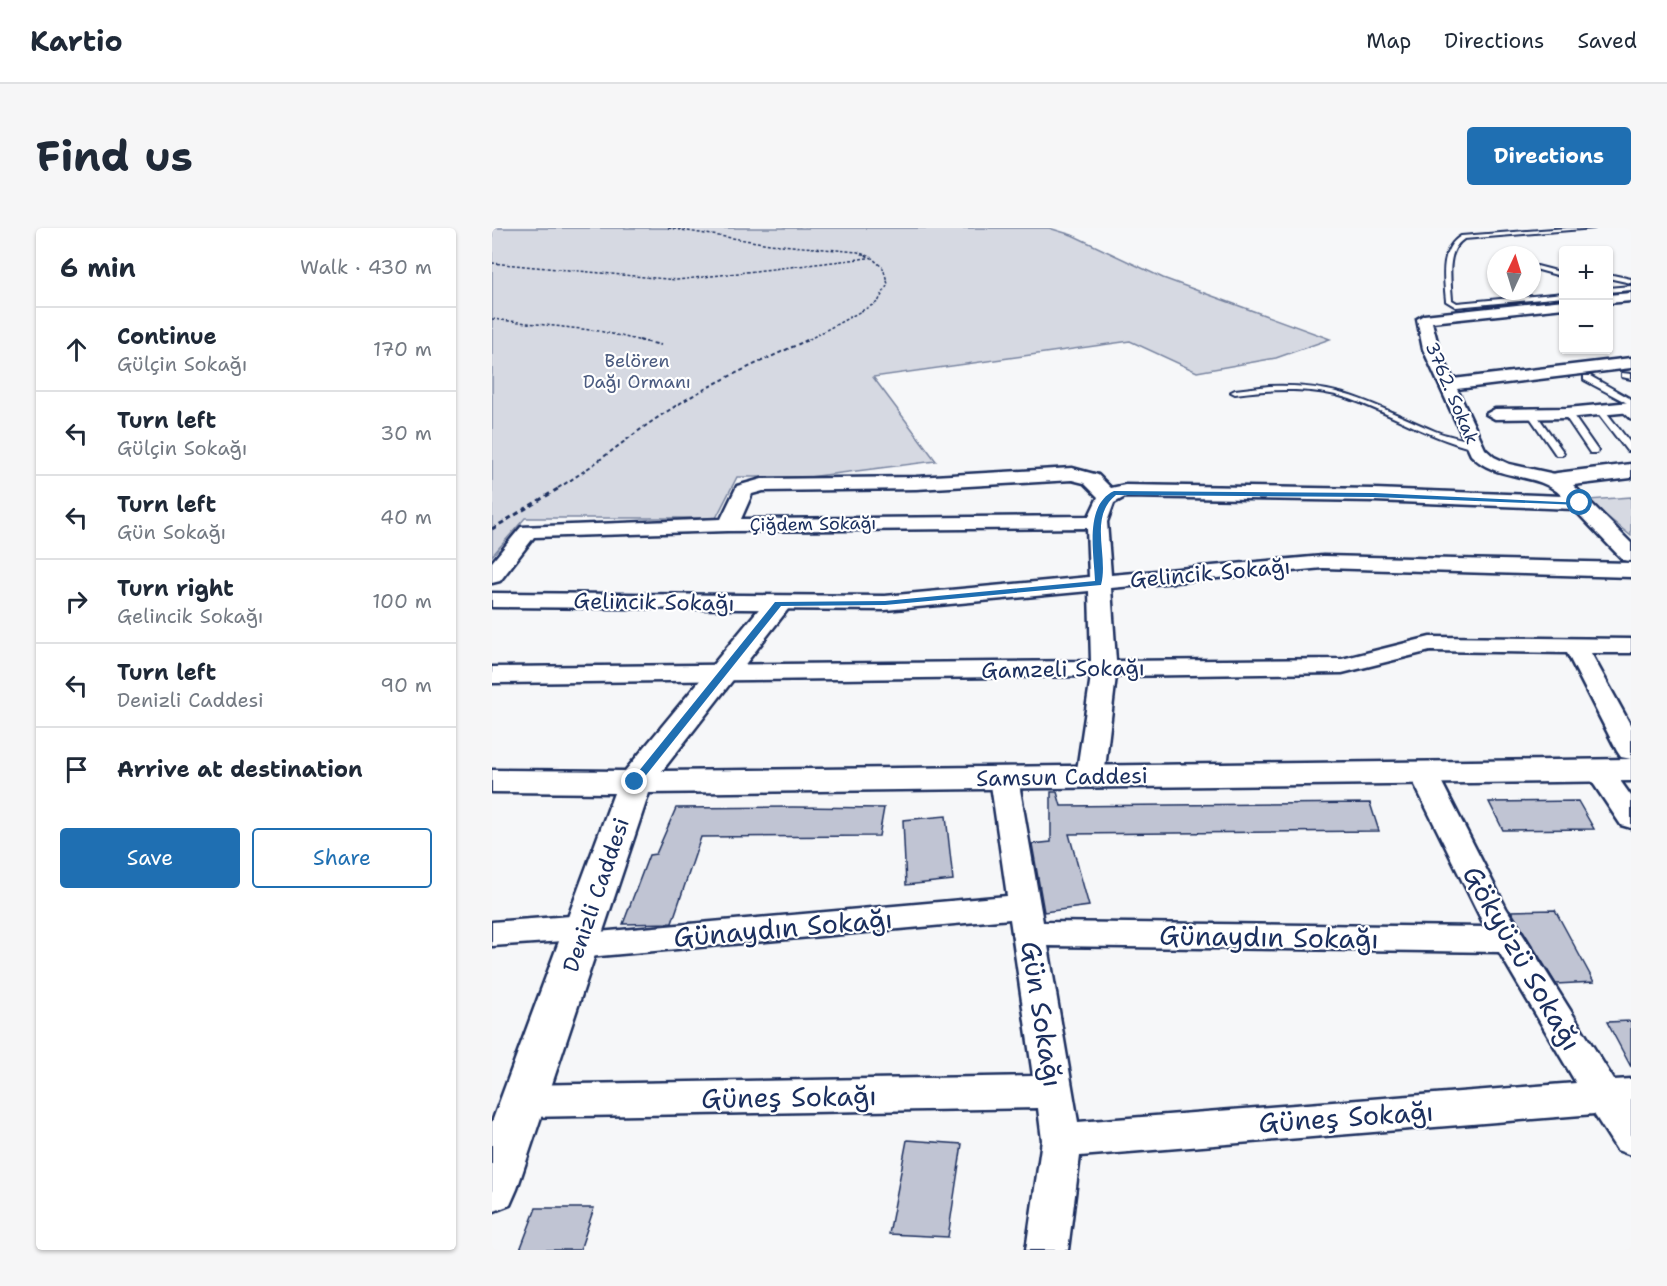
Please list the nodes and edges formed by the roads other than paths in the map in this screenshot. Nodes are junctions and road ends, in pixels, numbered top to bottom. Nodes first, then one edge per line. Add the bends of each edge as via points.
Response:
1 (1591, 228) edge
2 (1541, 269) edge
3 (1559, 274) edge
4 (1613, 277) edge
5 (1631, 281) edge
6 (1613, 286) edge
7 (1613, 290) edge
8 (1629, 291) edge
9 (1559, 295) edge
10 (1613, 297) edge
11 (1559, 304) edge
12 (1629, 372) edge
13 (1587, 378) dead end
14 (1448, 385) junction
15 (1235, 392) dead end
16 (1629, 408) edge
17 (1600, 410) junction
18 (1531, 413) junction
19 (1566, 413) junction
20 (1495, 414) dead end
21 (1474, 446) junction
22 (1630, 449) edge
23 (1593, 451) dead end
24 (1559, 453) dead end
25 (1631, 471) edge
26 (1557, 480) junction
27 (1108, 496) junction
28 (1580, 503) junction
29 (1097, 522) junction
30 (728, 525) junction
31 (1631, 555) edge
32 (1605, 570) junction
33 (1631, 570) edge
34 (492, 576) edge
35 (1099, 583) junction
36 (1631, 589) edge
37 (492, 600) edge
38 (778, 604) junction
39 (1575, 645) junction
40 (1631, 646) edge
41 (1104, 669) junction
42 (723, 673) junction
43 (492, 675) edge
44 (1631, 751) edge
45 (1615, 770) edge
46 (1423, 773) junction
47 (1090, 777) junction
48 (1004, 778) junction
49 (492, 781) edge
50 (635, 782) junction
51 (1631, 818) edge
52 (1027, 920) junction
53 (492, 934) edge
54 (581, 937) junction
55 (1509, 940) junction
56 (1054, 1092) junction
57 (1617, 1096) edge
58 (523, 1101) junction
59 (1631, 1138) edge
60 (1062, 1140) junction
61 (492, 1189) edge
62 (1047, 1250) edge

1 - 9 lane via 1463,237 1456,242 1447,262 1451,303 1477,305
2 - 3 lane
4 - 5 lane
6 - 8 lane
7 - 8 lane
8 - 10 street
11 - 14 street, 3762. Sokak via 1424,319 1431,348
12 - 14 street
13 - 16 lane
14 - 21 street, 3762. Sokak
15 - 21 lane via 1292,387 1340,394 1452,441
16 - 17 street
17 - 19 street
17 - 22 lane
18 - 19 street
18 - 20 street
18 - 24 lane
19 - 23 lane
21 - 26 street, 3762. Sokak via 1487,461 1503,469
25 - 26 street
26 - 28 street
27 - 28 street via 1125,491 1362,494
27 - 29 street
27 - 30 street via 1091,479 1072,474 916,483 762,484 744,490
28 - 31 street
29 - 30 street, Çiğdem Sokağı
29 - 35 street
30 - 34 street, Çiğdem Sokağı via 528,531
32 - 33 street, Gelincik Sokağı
32 - 35 street, Gelincik Sokağı via 1323,562
32 - 36 street
35 - 38 street, Gelincik Sokağı via 885,603
35 - 41 street
37 - 38 street, Gelincik Sokağı
38 - 42 street, Denizli Caddesi
39 - 40 street, Gamzeli Sokağı
39 - 41 street, Gamzeli Sokağı via 1430,644 1342,666
39 - 44 street
41 - 42 street, Gamzeli Sokağı
41 - 47 street
42 - 43 street, Gamzeli Sokağı
42 - 50 street, Denizli Caddesi
45 - 46 street, Samsun Caddesi
45 - 51 street
46 - 47 street, Samsun Caddesi
46 - 55 street, Gökyüzü Sokağı
47 - 48 street, Samsun Caddesi
48 - 50 street, Samsun Caddesi
48 - 52 street, Gün Sokağı
49 - 50 street, Samsun Caddesi
50 - 54 street, Denizli Caddesi
52 - 54 street, Günaydın Sokağı
52 - 55 street, Günaydın Sokağı
52 - 56 street, Gün Sokağı
53 - 54 street, Günaydın Sokağı
54 - 58 street, Denizli Caddesi
55 - 57 street, Gökyüzü Sokağı
56 - 58 street, Güneş Sokağı
56 - 60 street, Gün Sokağı
57 - 59 street, Gökyüzü Sokağı
57 - 60 street, Güneş Sokağı
58 - 61 street, Denizli Caddesi
60 - 62 street, Gün Sokağı

